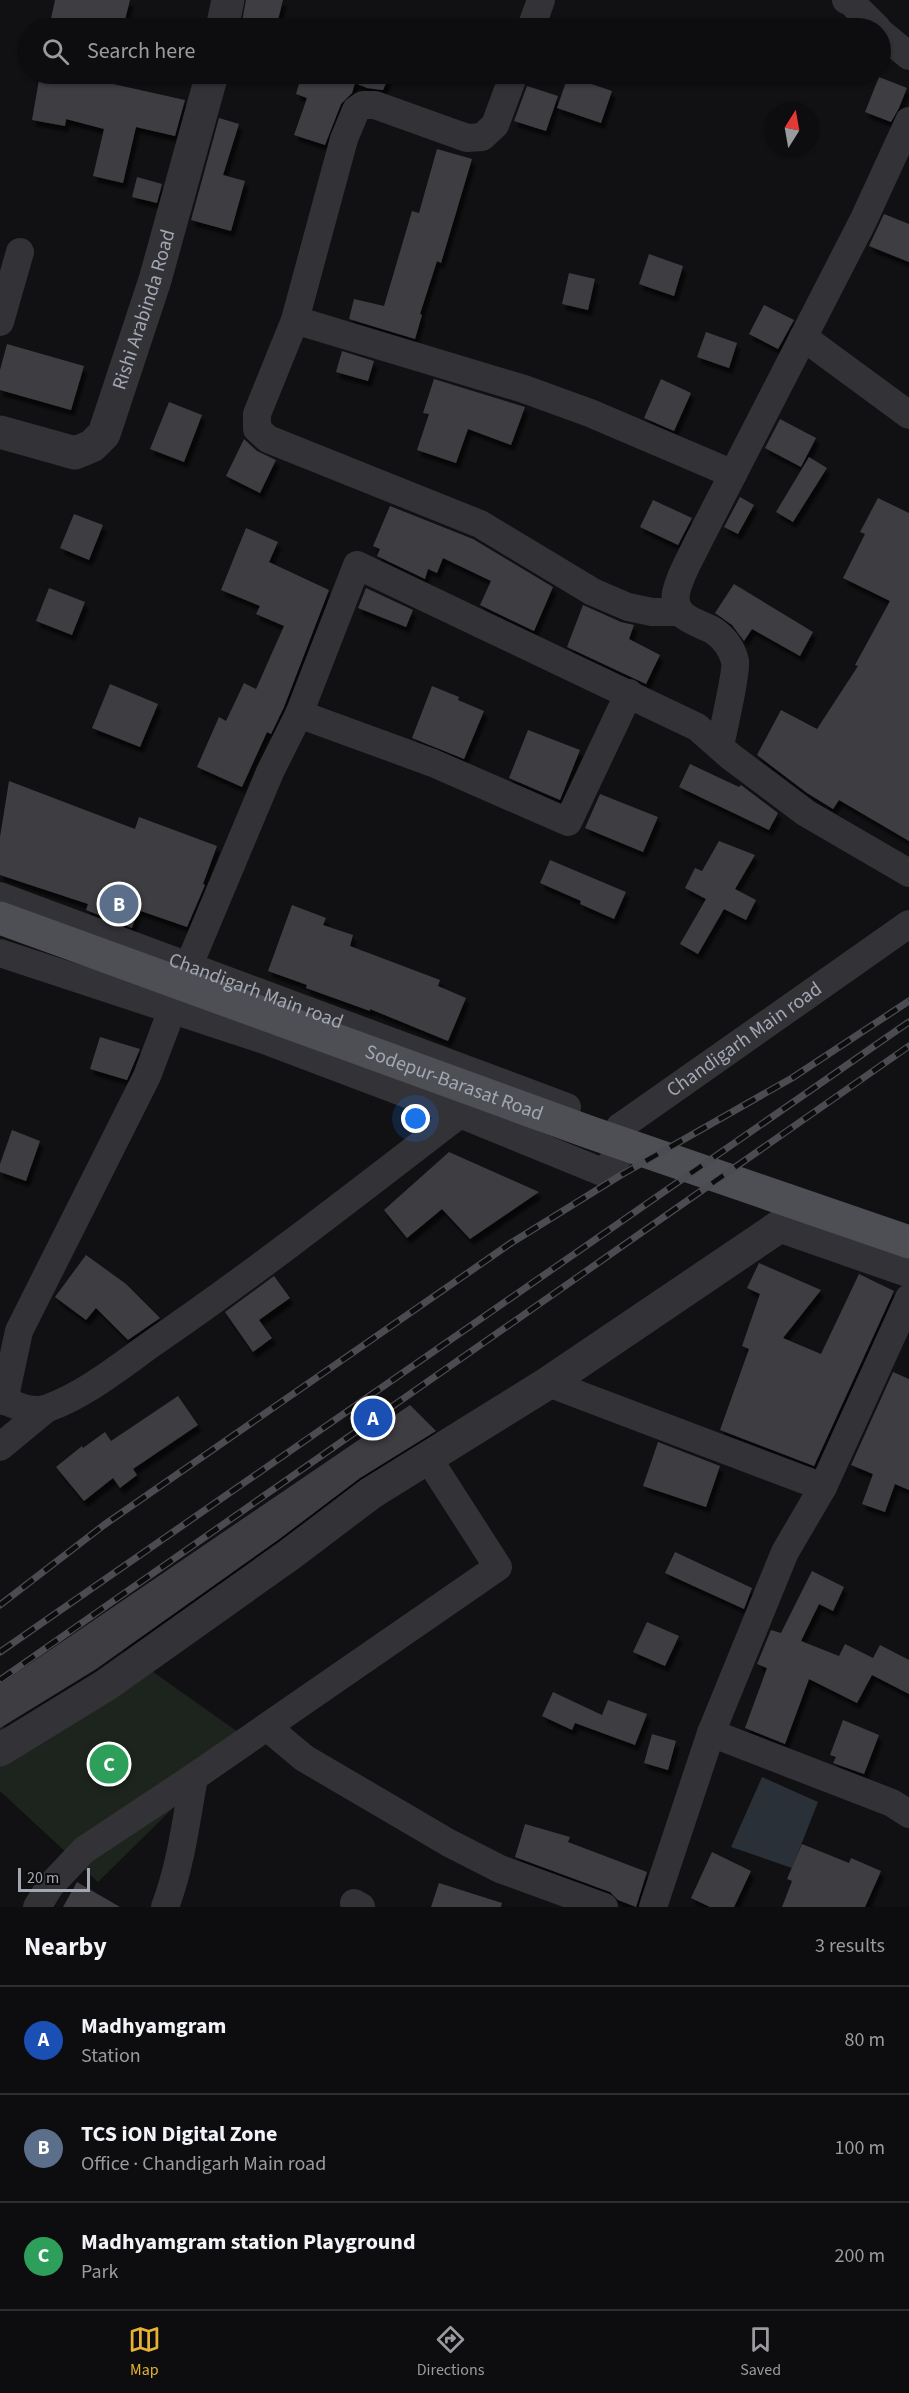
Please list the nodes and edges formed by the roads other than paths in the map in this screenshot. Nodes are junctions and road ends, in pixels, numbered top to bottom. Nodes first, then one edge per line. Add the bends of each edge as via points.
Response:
1 (228, 0) edge
2 (541, 0) edge
3 (846, 0) edge
4 (224, 18) edge
5 (535, 18) edge
6 (867, 18) edge
7 (891, 41) edge
8 (909, 56) edge
9 (209, 84) edge
10 (510, 84) edge
11 (909, 121) edge
12 (20, 252) dead end
13 (295, 320) junction
14 (0, 322) edge
15 (802, 337) junction
16 (909, 415) edge
17 (0, 432) edge
18 (733, 474) junction
19 (679, 612) junction
20 (629, 693) junction
21 (299, 714) junction
22 (720, 746) junction
23 (909, 873) edge
24 (0, 896) edge
25 (0, 918) edge
26 (909, 924) edge
27 (0, 953) edge
28 (189, 965) junction
29 (172, 1010) junction
30 (460, 1114) junction
31 (620, 1127) junction
32 (909, 1242) edge
33 (909, 1271) edge
34 (909, 1298) edge
35 (548, 1383) junction
36 (2, 1400) edge
37 (46, 1409) junction
38 (0, 1447) edge
39 (428, 1458) junction
40 (823, 1487) junction
41 (267, 1727) junction
42 (711, 1733) junction
43 (0, 1750) edge
44 (194, 1777) junction
45 (909, 1814) edge
46 (37, 1907) edge
47 (165, 1907) edge
48 (604, 1907) edge
49 (653, 1907) edge

1 - 4 street
2 - 5 street
3 - 6 street
7 - 8 street
9 - 17 street, Rishi Arabinda Road via 154,280 104,434 92,446 75,453
10 - 13 street via 495,125 482,137 467,138 375,105 363,105 356,110 344,139
11 - 15 street via 863,221
12 - 14 street
13 - 18 street via 524,388
13 - 19 street via 257,414 257,429 268,439 480,524 593,592 628,607
15 - 16 street
15 - 18 street
18 - 19 street via 681,580 676,602
19 - 22 street via 724,639 736,663
20 - 21 street via 568,822 433,763
20 - 21 street via 357,565
20 - 22 street via 697,727
21 - 28 street via 270,772
22 - 23 street via 806,813
24 - 28 street, Chandigarh Main road
25 - 32 main road, Sodepur-Barasat Road via 589,1132
26 - 31 street, Chandigarh Main road
27 - 29 street
28 - 31 street, Chandigarh Main road
29 - 30 street via 264,1040
29 - 36 street via 147,1076 18,1331
30 - 31 street via 602,1172 619,1156
30 - 37 street via 186,1320 80,1392
33 - 35 street via 780,1226
34 - 40 street
35 - 39 street
35 - 40 street
36 - 37 street via 28,1410
37 - 38 street
39 - 41 street via 498,1567
39 - 43 street via 371,1493 106,1685
40 - 42 street via 785,1552
41 - 44 street
41 - 48 street via 303,1758 449,1843 500,1869
42 - 45 street via 892,1803
42 - 49 street
44 - 46 street via 84,1850 50,1886
44 - 47 street

